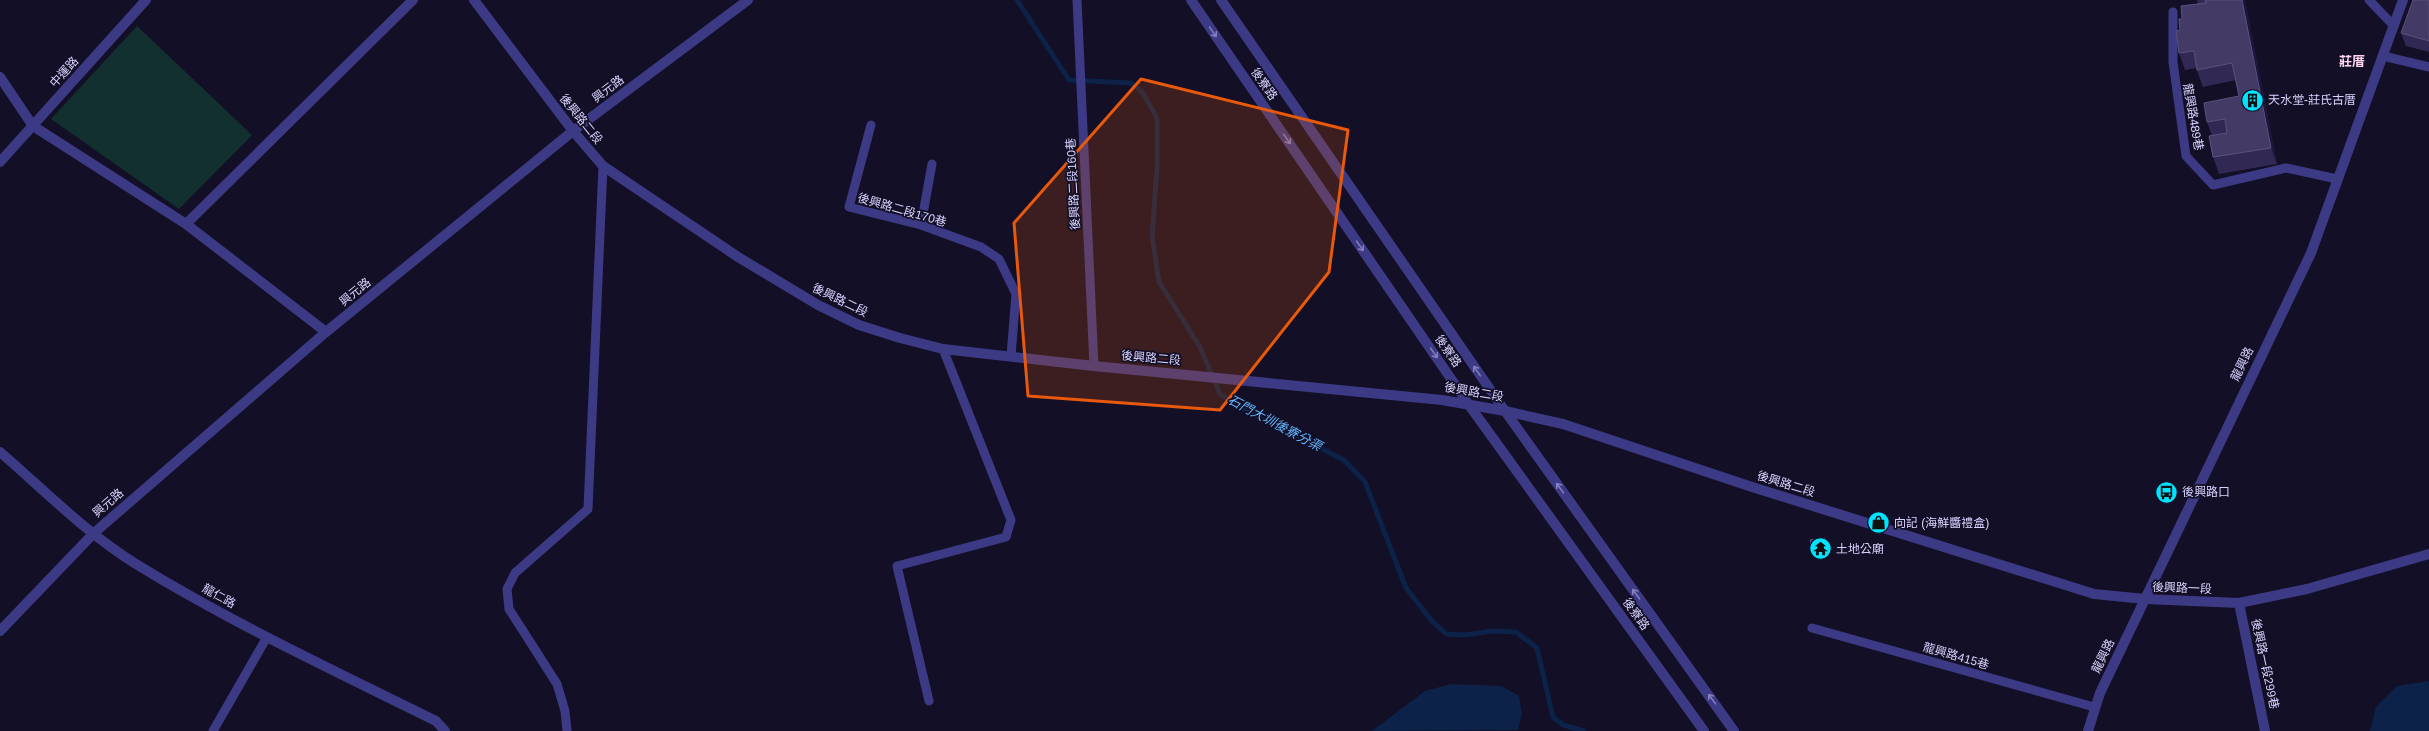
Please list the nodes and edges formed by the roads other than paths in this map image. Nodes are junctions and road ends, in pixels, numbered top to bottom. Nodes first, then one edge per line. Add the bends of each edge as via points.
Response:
1 (146, 0) edge
2 (412, 0) edge
3 (474, 0) edge
4 (748, 0) edge
5 (1077, 0) edge
6 (1191, 0) edge
7 (1221, 0) edge
8 (2369, 0) edge
9 (2403, 0) edge
10 (2172, 12) dead end
11 (2394, 26) junction
12 (2383, 56) junction
13 (2429, 67) edge
14 (0, 77) edge
15 (871, 125) dead end
16 (33, 126) junction
17 (573, 131) junction
18 (0, 162) edge
19 (932, 164) dead end
20 (603, 166) junction
21 (2338, 179) junction
22 (186, 224) junction
23 (921, 225) junction
24 (326, 332) junction
25 (943, 349) junction
26 (1011, 356) junction
27 (1094, 366) junction
28 (1469, 405) junction
29 (1505, 411) junction
30 (0, 452) edge
31 (94, 533) junction
32 (1935, 544) joint
33 (2429, 554) edge
34 (2145, 599) junction
35 (2239, 603) junction
36 (1812, 628) dead end
37 (0, 631) edge
38 (267, 637) junction
39 (929, 702) dead end
40 (2094, 707) junction
41 (213, 731) edge
42 (445, 731) edge
43 (567, 731) edge
44 (1704, 731) edge
45 (1734, 731) edge
46 (2088, 731) edge
47 (2265, 731) edge

1 - 16 street, 中運路
2 - 22 street
3 - 17 street, 後興路二段
4 - 17 street, 興元路
5 - 27 lane, 後興路二段160巷
6 -> 28 street, 後寮路
29 -> 7 street, 後寮路
8 - 11 lane
9 - 11 street, 龍興路
10 - 21 lane, 龍興路489巷 via 2172,62 2186,156 2213,184 2286,168
11 - 12 street, 龍興路
12 - 13 lane
12 - 21 street, 龍興路
14 - 16 street
15 - 23 lane, 後興路二段170巷 via 849,207
16 - 18 street, 中運路
16 - 22 street
17 - 20 street, 後興路二段
17 - 24 street, 興元路
19 - 23 lane
20 - 25 street, 後興路二段 via 738,257 818,305 859,325
20 - 43 lane via 588,509 515,573 507,589 509,609 558,684
21 - 34 street, 龍興路 via 2311,253
22 - 24 street
23 - 26 lane, 後興路二段170巷 via 981,247 999,259 1016,294
24 - 31 street, 興元路
25 - 26 street, 後興路二段
25 - 39 lane via 1010,520 1006,538 897,566
26 - 27 street, 後興路二段
27 - 28 street, 後興路二段 via 1442,400
28 - 29 street, 後興路二段
28 - 44 street, 後寮路
29 - 32 street, 後興路二段 via 1563,424 1748,486
45 -> 29 street, 後寮路
30 - 31 street, 龍仁路
31 - 37 street, 興元路
31 - 38 street, 龍仁路 via 135,563
32 - 34 street, 後興路一段 via 2094,594
33 - 35 street, 後興路一段 via 2307,588
34 - 35 street, 後興路一段
34 - 40 street, 龍興路
35 - 47 street, 後興路一段299巷
36 - 40 lane, 龍興路415巷
38 - 41 lane
38 - 42 street, 龍仁路 via 436,721
40 - 46 street, 龍興路

